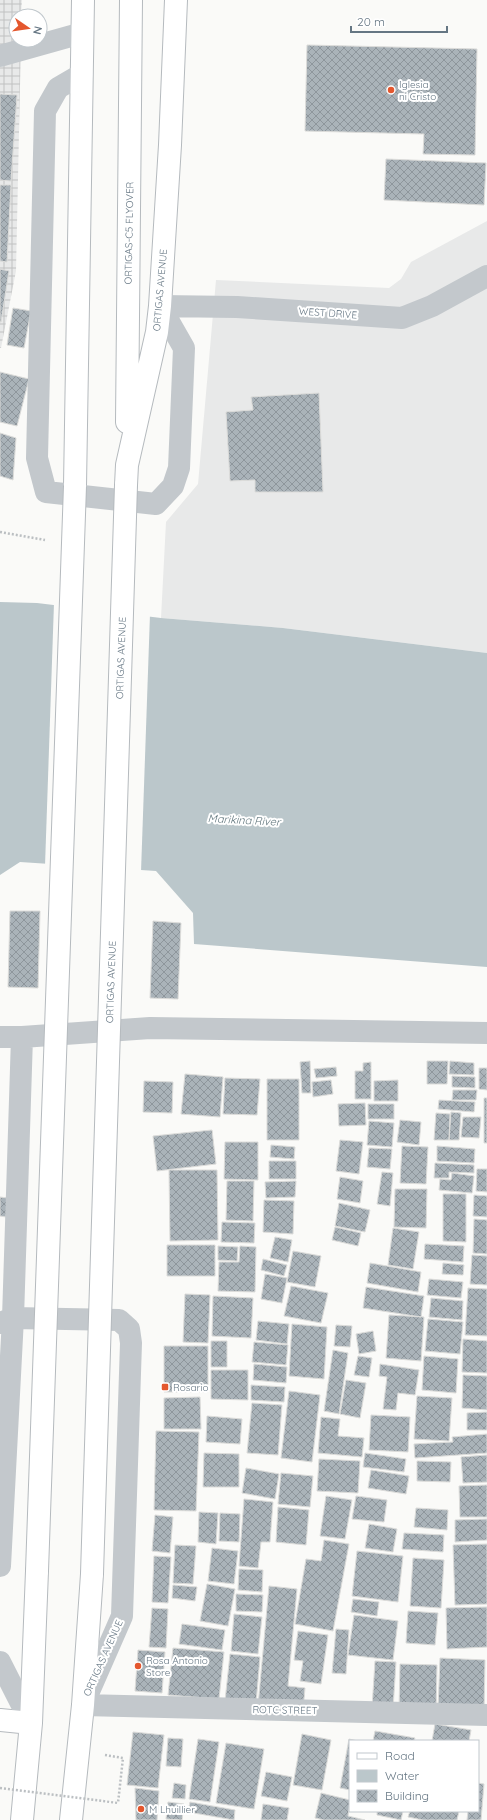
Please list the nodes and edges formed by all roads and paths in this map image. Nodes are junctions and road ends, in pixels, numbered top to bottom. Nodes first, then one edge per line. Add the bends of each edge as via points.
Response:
1 (83, 0) edge
2 (131, 0) edge
3 (176, 0) edge
4 (82, 33) junction
5 (0, 56) edge
6 (82, 74) junction
7 (487, 276) edge
8 (160, 306) junction
9 (127, 475) junction
10 (0, 532) edge
11 (50, 538) dead end
12 (487, 1034) edge
13 (0, 1037) edge
14 (22, 1037) junction
15 (7, 1320) edge
16 (0, 1566) edge
17 (0, 1662) edge
18 (83, 1705) junction
19 (487, 1715) edge
20 (0, 1720) edge
21 (31, 1723) junction
22 (123, 1758) dead end
23 (0, 1788) edge
24 (22, 1820) edge
25 (71, 1820) edge

1 - 4 main road
2 - 9 main road, ORTIGAS-C5 FLYOVER
3 - 8 main road, ORTIGAS AVENUE
4 - 5 street
4 - 6 main road
6 - 8 street via 58,88 45,111 38,458 46,492 156,504 173,486 179,468 184,348
6 - 21 main road, bridge via 75,486
7 - 8 street, WEST DRIVE via 432,306 402,318
8 - 9 main road, ORTIGAS AVENUE via 157,332
9 - 18 main road, ORTIGAS AVENUE, bridge via 92,1574
10 - 11 path via 42,540
12 - 14 street via 150,1028
13 - 14 street
14 - 15 street
15 - 16 street
15 - 18 street, ORTIGAS AVENUE via 119,1320 129,1329 131,1343 122,1616
17 - 21 street
18 - 19 street, ROTC STREET
18 - 25 main road
20 - 21 main road
21 - 24 main road
22 - 23 path, bridge via 118,1804

